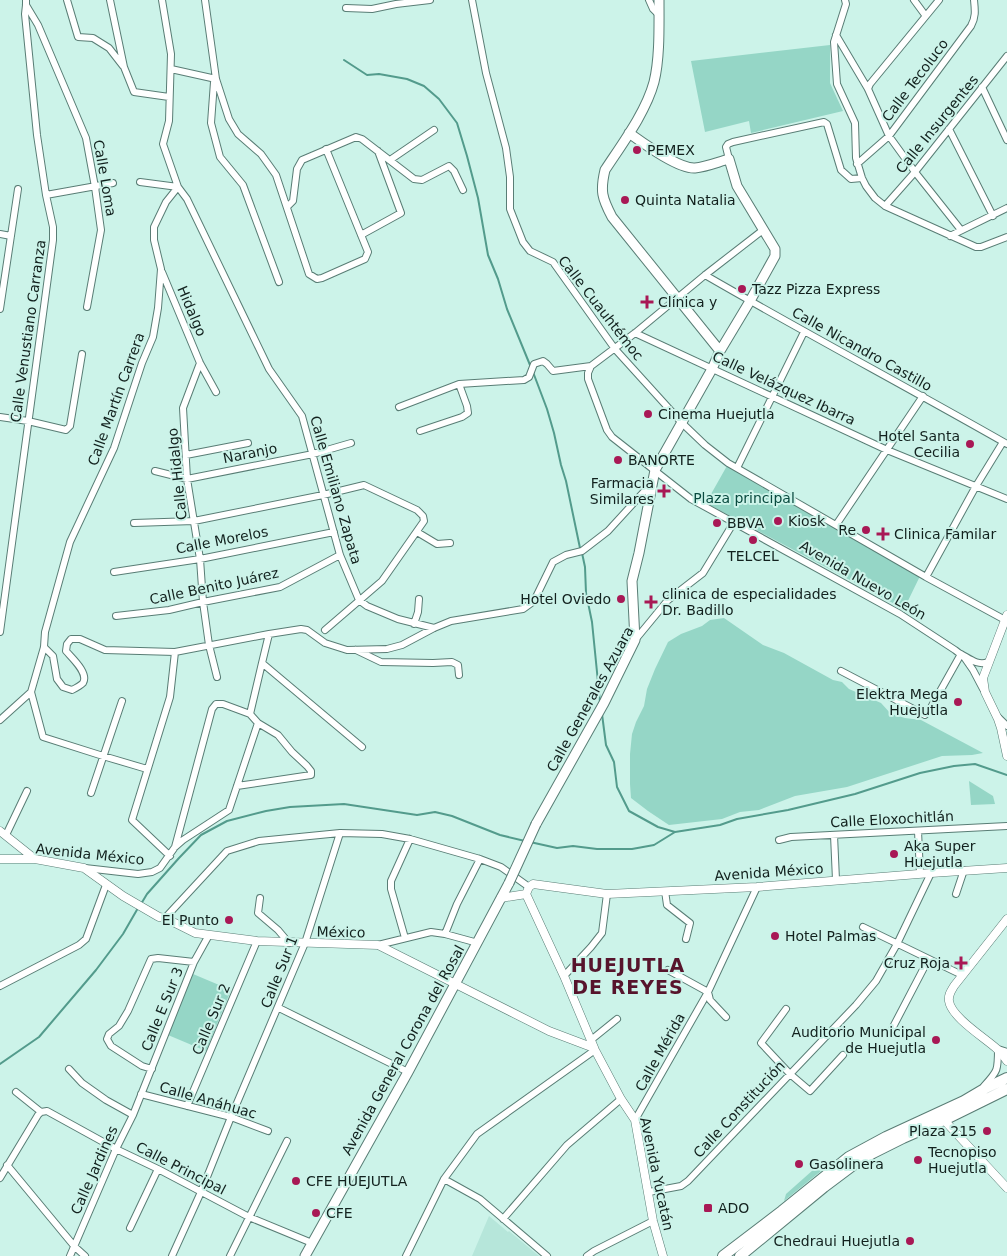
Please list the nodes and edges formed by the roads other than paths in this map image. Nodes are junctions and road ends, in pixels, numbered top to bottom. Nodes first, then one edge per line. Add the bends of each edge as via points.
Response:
1 (67, 0) edge
2 (110, 0) edge
3 (162, 0) edge
4 (205, 0) edge
5 (430, 0) edge
6 (472, 0) edge
7 (649, 0) edge
8 (659, 0) edge
9 (845, 0) edge
10 (914, 0) edge
11 (939, 0) edge
12 (974, 0) edge
13 (26, 2) edge
14 (346, 8) dead end
15 (659, 15) junction
16 (925, 16) junction
17 (836, 35) junction
18 (1007, 56) edge
19 (124, 67) junction
20 (171, 69) junction
21 (216, 79) junction
22 (982, 87) junction
23 (868, 89) junction
24 (169, 97) junction
25 (949, 129) junction
26 (434, 130) dead end
27 (629, 134) junction
28 (889, 136) junction
29 (1007, 140) edge
30 (326, 149) junction
31 (378, 151) junction
32 (729, 159) junction
33 (390, 160) junction
34 (857, 164) junction
35 (915, 172) junction
36 (862, 178) junction
37 (140, 182) dead end
38 (113, 184) dead end
39 (95, 187) junction
40 (178, 187) junction
41 (18, 189) dead end
42 (463, 190) dead end
43 (46, 195) junction
44 (885, 206) junction
45 (287, 207) junction
46 (1007, 208) edge
47 (992, 216) junction
48 (763, 230) junction
49 (961, 230) junction
50 (0, 234) edge
51 (361, 235) junction
52 (11, 236) junction
53 (950, 236) junction
54 (1007, 237) edge
55 (161, 269) junction
56 (705, 275) junction
57 (278, 282) dead end
58 (678, 297) junction
59 (750, 301) junction
60 (88, 307) dead end
61 (0, 310) edge
62 (804, 332) junction
63 (635, 333) junction
64 (615, 349) junction
65 (720, 351) junction
66 (82, 354) dead end
67 (200, 363) junction
68 (712, 369) junction
69 (589, 370) junction
70 (459, 384) junction
71 (216, 392) dead end
72 (773, 396) junction
73 (923, 396) junction
74 (399, 407) dead end
75 (0, 416) edge
76 (28, 421) junction
77 (682, 422) junction
78 (420, 431) dead end
79 (248, 443) dead end
80 (351, 443) dead end
81 (1005, 443) edge
82 (887, 450) junction
83 (313, 454) junction
84 (186, 455) junction
85 (737, 468) junction
86 (155, 470) dead end
87 (654, 470) junction
88 (187, 479) junction
89 (651, 484) junction
90 (976, 486) junction
91 (323, 495) junction
92 (1007, 499) edge
93 (194, 521) junction
94 (734, 522) junction
95 (134, 523) dead end
96 (836, 525) junction
97 (334, 532) junction
98 (417, 532) junction
99 (450, 544) dead end
100 (340, 555) junction
101 (200, 559) junction
102 (114, 572) dead end
103 (926, 577) junction
104 (419, 599) dead end
105 (359, 600) junction
106 (203, 602) junction
107 (116, 616) dead end
108 (1006, 619) edge
109 (414, 624) junction
110 (434, 628) junction
111 (325, 630) dead end
112 (0, 632) edge
113 (269, 634) junction
114 (635, 640) junction
115 (209, 645) junction
116 (44, 647) junction
117 (355, 650) junction
118 (175, 652) junction
119 (961, 654) junction
120 (988, 662) junction
121 (262, 663) junction
122 (841, 671) dead end
123 (459, 675) dead end
124 (217, 677) dead end
125 (31, 692) junction
126 (985, 692) junction
127 (122, 701) dead end
128 (250, 714) junction
129 (997, 716) junction
130 (0, 720) edge
131 (258, 723) junction
132 (1007, 726) edge
133 (362, 747) dead end
134 (103, 756) junction
135 (1007, 756) edge
136 (147, 768) junction
137 (237, 786) junction
138 (27, 791) dead end
139 (91, 793) dead end
140 (1007, 826) edge
141 (918, 831) junction
142 (3, 833) edge
143 (340, 833) junction
144 (834, 835) junction
145 (410, 839) junction
146 (779, 840) dead end
147 (176, 847) junction
148 (170, 856) junction
149 (0, 859) edge
150 (35, 859) junction
151 (480, 859) junction
152 (84, 868) junction
153 (1007, 868) edge
154 (964, 870) junction
155 (920, 873) junction
156 (931, 873) junction
157 (836, 880) junction
158 (510, 882) joint
159 (106, 885) junction
160 (756, 887) junction
161 (530, 888) junction
162 (664, 891) junction
163 (607, 894) junction
164 (956, 894) dead end
165 (260, 898) dead end
166 (501, 898) junction
167 (162, 917) junction
168 (1007, 919) edge
169 (863, 927) dead end
170 (445, 934) junction
171 (208, 935) junction
172 (404, 938) junction
173 (686, 939) dead end
174 (257, 941) junction
175 (289, 943) junction
176 (305, 943) junction
177 (478, 943) junction
178 (898, 944) junction
179 (378, 945) junction
180 (928, 960) junction
181 (194, 962) junction
182 (668, 970) dead end
183 (564, 976) junction
184 (962, 976) junction
185 (456, 984) junction
186 (0, 986) edge
187 (708, 992) junction
188 (278, 1008) junction
189 (786, 1009) dead end
190 (726, 1017) dead end
191 (617, 1019) dead end
192 (894, 1027) dead end
193 (593, 1046) junction
194 (998, 1049) junction
195 (1007, 1052) edge
196 (843, 1055) dead end
197 (1007, 1061) edge
198 (69, 1069) dead end
199 (152, 1069) junction
200 (408, 1072) junction
201 (790, 1074) junction
202 (1007, 1078) edge
203 (1007, 1089) edge
204 (16, 1092) dead end
205 (978, 1092) junction
206 (141, 1094) junction
207 (621, 1099) junction
208 (187, 1106) junction
209 (41, 1112) junction
210 (133, 1116) junction
211 (231, 1117) junction
212 (635, 1120) junction
213 (944, 1120) junction
214 (268, 1131) dead end
215 (287, 1141) dead end
216 (116, 1149) junction
217 (7, 1165) junction
218 (158, 1170) junction
219 (0, 1178) edge
220 (444, 1179) junction
221 (1007, 1188) edge
222 (201, 1192) junction
223 (649, 1192) junction
224 (249, 1217) junction
225 (502, 1219) junction
226 (653, 1221) junction
227 (130, 1228) dead end
228 (312, 1243) junction
229 (75, 1247) junction
230 (727, 1255) edge
231 (70, 1256) edge
232 (85, 1256) edge
233 (172, 1256) edge
234 (230, 1256) edge
235 (305, 1256) edge
236 (406, 1256) edge
237 (546, 1256) edge
238 (587, 1256) edge
239 (663, 1256) edge
240 (740, 1256) edge

1 - 19 street via 78,37 93,38 109,48
2 - 19 street
3 - 20 street, Calle Emiliano Zapata
4 - 21 street
5 - 14 street via 372,9
6 - 64 street, Calle Cuauhtémoc via 486,73 506,148 510,209 523,242 530,251 553,262
7 - 15 street
8 - 15 main road
9 - 17 street
10 - 16 street
11 - 16 street
12 - 28 street, Calle Tecoluco via 971,26
13 - 39 street, Calle Loma via 86,138
13 - 43 street, Calle Venustiano Carranza via 36,126
15 - 27 main road via 654,82
16 - 23 street
17 - 23 street
17 - 34 street via 837,84 855,123
18 - 22 street, Calle Insurgentes
19 - 24 street via 134,92
20 - 21 street
20 - 24 street, Calle Emiliano Zapata
21 - 45 street via 228,119 276,175
21 - 57 street via 211,123 220,157 243,185
22 - 25 street, Calle Insurgentes
22 - 29 street
23 - 28 street
24 - 40 street, Calle Emiliano Zapata via 169,121 163,144
25 - 35 street, Calle Insurgentes
25 - 47 street
26 - 33 street
27 - 32 main road via 674,162 693,168
27 - 58 main road via 605,170 602,191 612,217
28 - 34 street, Calle Tecoluco
28 - 35 street
30 - 31 street via 356,137
30 - 45 street via 302,160 297,169 293,201
30 - 51 street
31 - 33 street
31 - 51 street via 400,213
32 - 36 street via 726,147 733,142 824,122 828,124 841,170 851,179
32 - 48 main road via 737,186
33 - 42 street via 414,179 422,180 449,166
34 - 36 street
35 - 44 street, Calle Insurgentes
35 - 49 street
36 - 44 street via 875,198
37 - 40 street
38 - 39 street
39 - 43 street
39 - 60 street, Calle Loma via 101,230
40 - 55 street, Calle Martín Carrera via 166,202 154,227
40 - 83 street, Calle Emiliano Zapata via 269,369 302,416
41 - 52 street
43 - 76 street, Calle Venustiano Carranza via 53,240
44 - 53 street
45 - 51 street via 309,274 317,279 365,259 368,252
46 - 47 street
47 - 49 street
48 - 56 street
48 - 59 main road via 775,249 775,256
49 - 53 street
50 - 52 street
52 - 61 street
53 - 54 street via 979,248
55 - 67 street, Hidalgo
55 - 116 street, Calle Martín Carrera via 153,337 114,448 70,542 45,632
56 - 58 street
56 - 59 street, Calle Nicandro Castillo
58 - 63 street
58 - 65 main road
59 - 62 street, Calle Nicandro Castillo
59 - 65 main road
62 - 72 street
62 - 73 street, Calle Nicandro Castillo
63 - 64 street
63 - 68 street, Calle Velázquez Ibarra
64 - 69 street
64 - 77 street, Calle Cuauhtémoc
65 - 68 main road
66 - 76 street via 70,426 66,430
67 - 71 street, Hidalgo
67 - 84 street, Calle Hidalgo via 184,408
68 - 72 street, Calle Velázquez Ibarra
68 - 77 main road
69 - 70 street via 553,371 543,361 534,364 529,377 524,380
69 - 87 street via 588,379 607,430
70 - 74 street
70 - 78 street via 468,413
72 - 82 street, Calle Velázquez Ibarra
72 - 85 street
73 - 81 street, Calle Nicandro Castillo
73 - 82 street
75 - 76 street
76 - 112 street, Calle Venustiano Carranza
77 - 85 street, Calle Cuauhtémoc via 705,445
77 - 87 main road
79 - 84 street
80 - 83 street, Naranjo
81 - 90 street
82 - 90 street, Calle Velázquez Ibarra
82 - 96 street
83 - 88 street, Naranjo
83 - 91 street, Calle Emiliano Zapata
84 - 88 street, Calle Hidalgo
85 - 96 street, Calle Cuauhtémoc
86 - 88 street, Naranjo
87 - 89 main road
87 - 94 street, Avenida Nuevo León via 691,499
88 - 93 street, Calle Hidalgo
89 - 110 street via 608,531 582,551 552,562 534,601 523,609 451,621
89 - 114 main road via 632,581
90 - 92 street, Calle Velázquez Ibarra
90 - 103 street
91 - 93 street
91 - 97 street, Calle Emiliano Zapata
91 - 98 street via 364,485 417,510 424,521
93 - 95 street
93 - 101 street, Calle Hidalgo
94 - 114 street, Calle Generales Azuara via 703,573 668,600
94 - 119 street, Avenida Nuevo León via 900,614
96 - 103 street, Calle Cuauhtémoc
97 - 100 street, Calle Emiliano Zapata
97 - 101 street, Calle Morelos
98 - 99 street via 437,544
98 - 105 street via 382,581
100 - 105 street, Calle Emiliano Zapata
100 - 106 street, Calle Benito Juárez via 280,587
101 - 102 street, Calle Morelos
101 - 106 street, Calle Hidalgo
103 - 108 street, Calle Cuauhtémoc
104 - 109 street
105 - 109 street
105 - 111 street
106 - 107 street, Calle Benito Juárez
106 - 115 street, Calle Hidalgo
108 - 120 street
109 - 110 street
110 - 117 street via 402,645
113 - 115 street
113 - 117 street via 307,630 325,643
113 - 121 street
114 - 158 main road, Calle Generales Azuara, bridge via 604,703 536,824
115 - 118 street
115 - 124 street, Calle Hidalgo
116 - 118 street via 53,656 57,679 63,687 72,690 84,679 83,671 66,651 71,639 80,639 105,650
116 - 125 street, Calle Martín Carrera
117 - 123 street via 381,662 452,662 458,665
118 - 136 street via 170,697
119 - 120 street via 978,663
119 - 122 street via 925,715
119 - 126 street, Avenida Nuevo León
120 - 126 street via 983,678
121 - 128 street
121 - 133 street
125 - 130 street
125 - 134 street via 43,737
126 - 129 street, Avenida Nuevo León
127 - 134 street
128 - 131 street
128 - 147 street via 222,704 216,704 212,709
129 - 132 street
129 - 135 street, Avenida Nuevo León
131 - 137 street
131 - 137 street via 278,735 307,766 311,775
134 - 136 street
134 - 139 street
136 - 148 street via 132,820
137 - 147 street via 229,810
138 - 142 street
140 - 141 street, Calle Eloxochitlán
141 - 144 street, Calle Eloxochitlán
141 - 155 street
142 - 150 street
143 - 145 street via 382,834
143 - 167 street via 259,841 227,851
143 - 176 street, Calle Sur 1
144 - 146 street, Calle Eloxochitlán
144 - 157 street
145 - 151 street
145 - 172 street via 391,881
147 - 148 street, Avenida México
148 - 152 street, Avenida México via 160,868 138,874
149 - 150 street, Avenida México
150 - 152 street, Avenida México
151 - 161 street via 501,867
151 - 170 street
152 - 159 street, México
153 - 154 street, Avenida México
154 - 156 street, Avenida México
154 - 164 street
155 - 156 street, Avenida México
155 - 157 street, Avenida México
156 - 178 street, Calle Constitución
157 - 160 street, Avenida México
158 - 166 main road, Avenida General Corona del Rosal
159 - 167 street, México
159 - 186 street via 86,939
160 - 162 street, Avenida México
160 - 187 street, Calle Mérida
161 - 163 street, Avenida México
161 - 166 street, Avenida México
161 - 183 street, Avenida Yucatán
162 - 163 street, Avenida México
162 - 173 street via 667,905 690,923
163 - 183 street via 602,933
165 - 175 street via 258,913
166 - 177 main road, Avenida General Corona del Rosal
167 - 171 street, México via 194,933
168 - 184 street
169 - 178 street
170 - 172 street via 430,932
170 - 177 street
171 - 174 street, México
171 - 181 street, Calle E Sur 3
172 - 179 street
174 - 175 street, México
174 - 208 street, Calle Sur 2
175 - 176 street, México
176 - 179 street, México
176 - 188 street, Calle Sur 1
177 - 185 main road, Avenida General Corona del Rosal
178 - 180 street
178 - 201 street, Calle Constitución via 876,981
179 - 185 street, México
180 - 184 street
180 - 192 street
181 - 199 street, Calle E Sur 3
181 - 199 street via 151,959 128,1011 107,1039 111,1046
182 - 187 street
183 - 193 street, Avenida Yucatán
184 - 194 street via 949,994 949,1003 972,1029
185 - 193 street, México via 549,1031
185 - 200 main road, Avenida General Corona del Rosal
187 - 190 street via 710,1000
187 - 212 street, Calle Mérida
188 - 200 street
188 - 211 street, Calle Sur 1
189 - 201 street via 760,1043
191 - 193 street
193 - 207 street, Avenida Yucatán
193 - 220 street via 477,1134
194 - 195 street
194 - 197 street
194 - 205 street via 996,1072
196 - 201 street via 810,1091
198 - 210 street via 82,1083
199 - 206 street, Calle E Sur 3
200 - 228 main road, Avenida General Corona del Rosal
201 - 223 street, Calle Constitución via 688,1181 681,1186
202 - 205 main road
203 - 213 main road
204 - 209 street, Calle Principal
205 - 230 main road via 849,1157
206 - 208 street, Calle Anáhuac
206 - 210 street, Calle Jardines
207 - 212 street, Avenida Yucatán
207 - 225 street via 567,1145
208 - 211 street, Calle Anáhuac
209 - 216 street, Calle Principal via 47,1111
209 - 217 street
210 - 216 street, Calle Jardines
211 - 214 street, Calle Anáhuac
211 - 222 street, Calle Sur 1
212 - 223 street, Avenida Yucatán
213 - 221 street
213 - 240 main road via 856,1163
215 - 224 street
216 - 218 street, Calle Principal
216 - 229 street, Calle Jardines
217 - 219 street
217 - 229 street
218 - 222 street, Calle Principal
218 - 227 street
220 - 225 street via 480,1200
220 - 236 street
222 - 224 street, Calle Principal
222 - 233 street, Calle Sur 1
223 - 226 street, Avenida Yucatán
224 - 228 street, Calle Principal
224 - 234 street
225 - 237 street
226 - 238 street
226 - 239 street, Avenida Yucatán
228 - 235 main road, Avenida General Corona del Rosal
229 - 231 street, Calle Jardines
229 - 232 street

